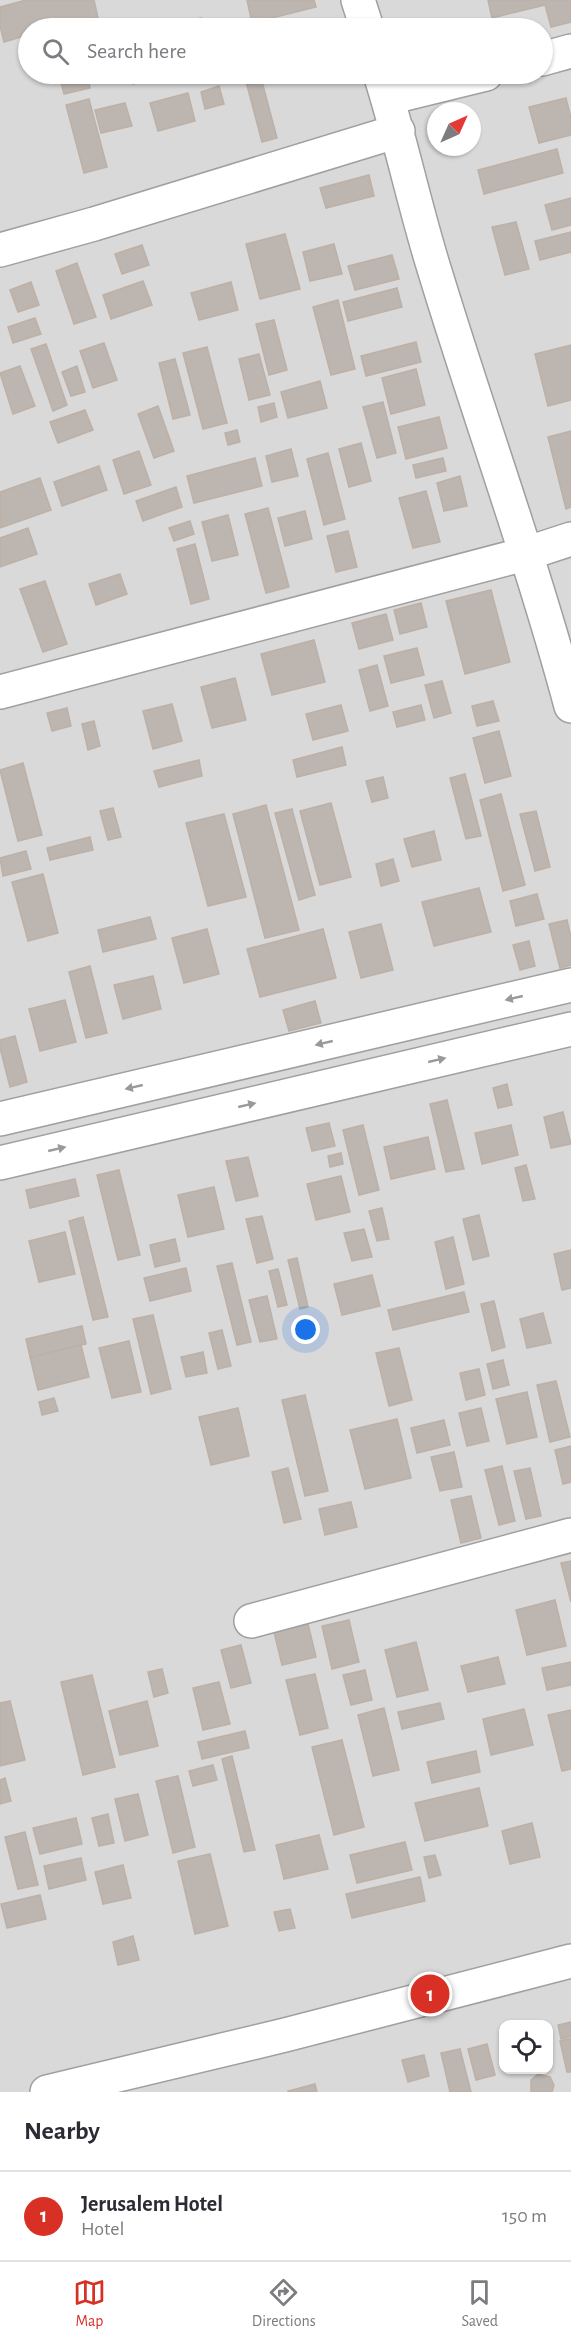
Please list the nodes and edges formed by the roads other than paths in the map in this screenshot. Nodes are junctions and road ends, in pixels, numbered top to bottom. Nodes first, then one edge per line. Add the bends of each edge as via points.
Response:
1 (358, 0) edge
2 (364, 18) edge
3 (571, 51) edge
4 (553, 56) edge
5 (401, 84) edge
6 (384, 86) edge
7 (398, 131) junction
8 (0, 250) edge
9 (571, 539) edge
10 (525, 554) junction
11 (0, 692) edge
12 (571, 706) edge
13 (571, 985) edge
14 (571, 1029) edge
15 (0, 1119) edge
16 (1, 1160) edge
17 (571, 1535) edge
18 (251, 1621) dead end
19 (571, 1961) edge
20 (47, 2092) edge

1 - 2 street
3 - 4 street
5 - 6 street
6 - 7 street
7 - 8 street
7 - 10 street via 435,272
9 - 10 street
10 - 11 street
10 - 12 street
13 -> 15 street
16 -> 14 street
17 - 18 street
19 - 20 street

